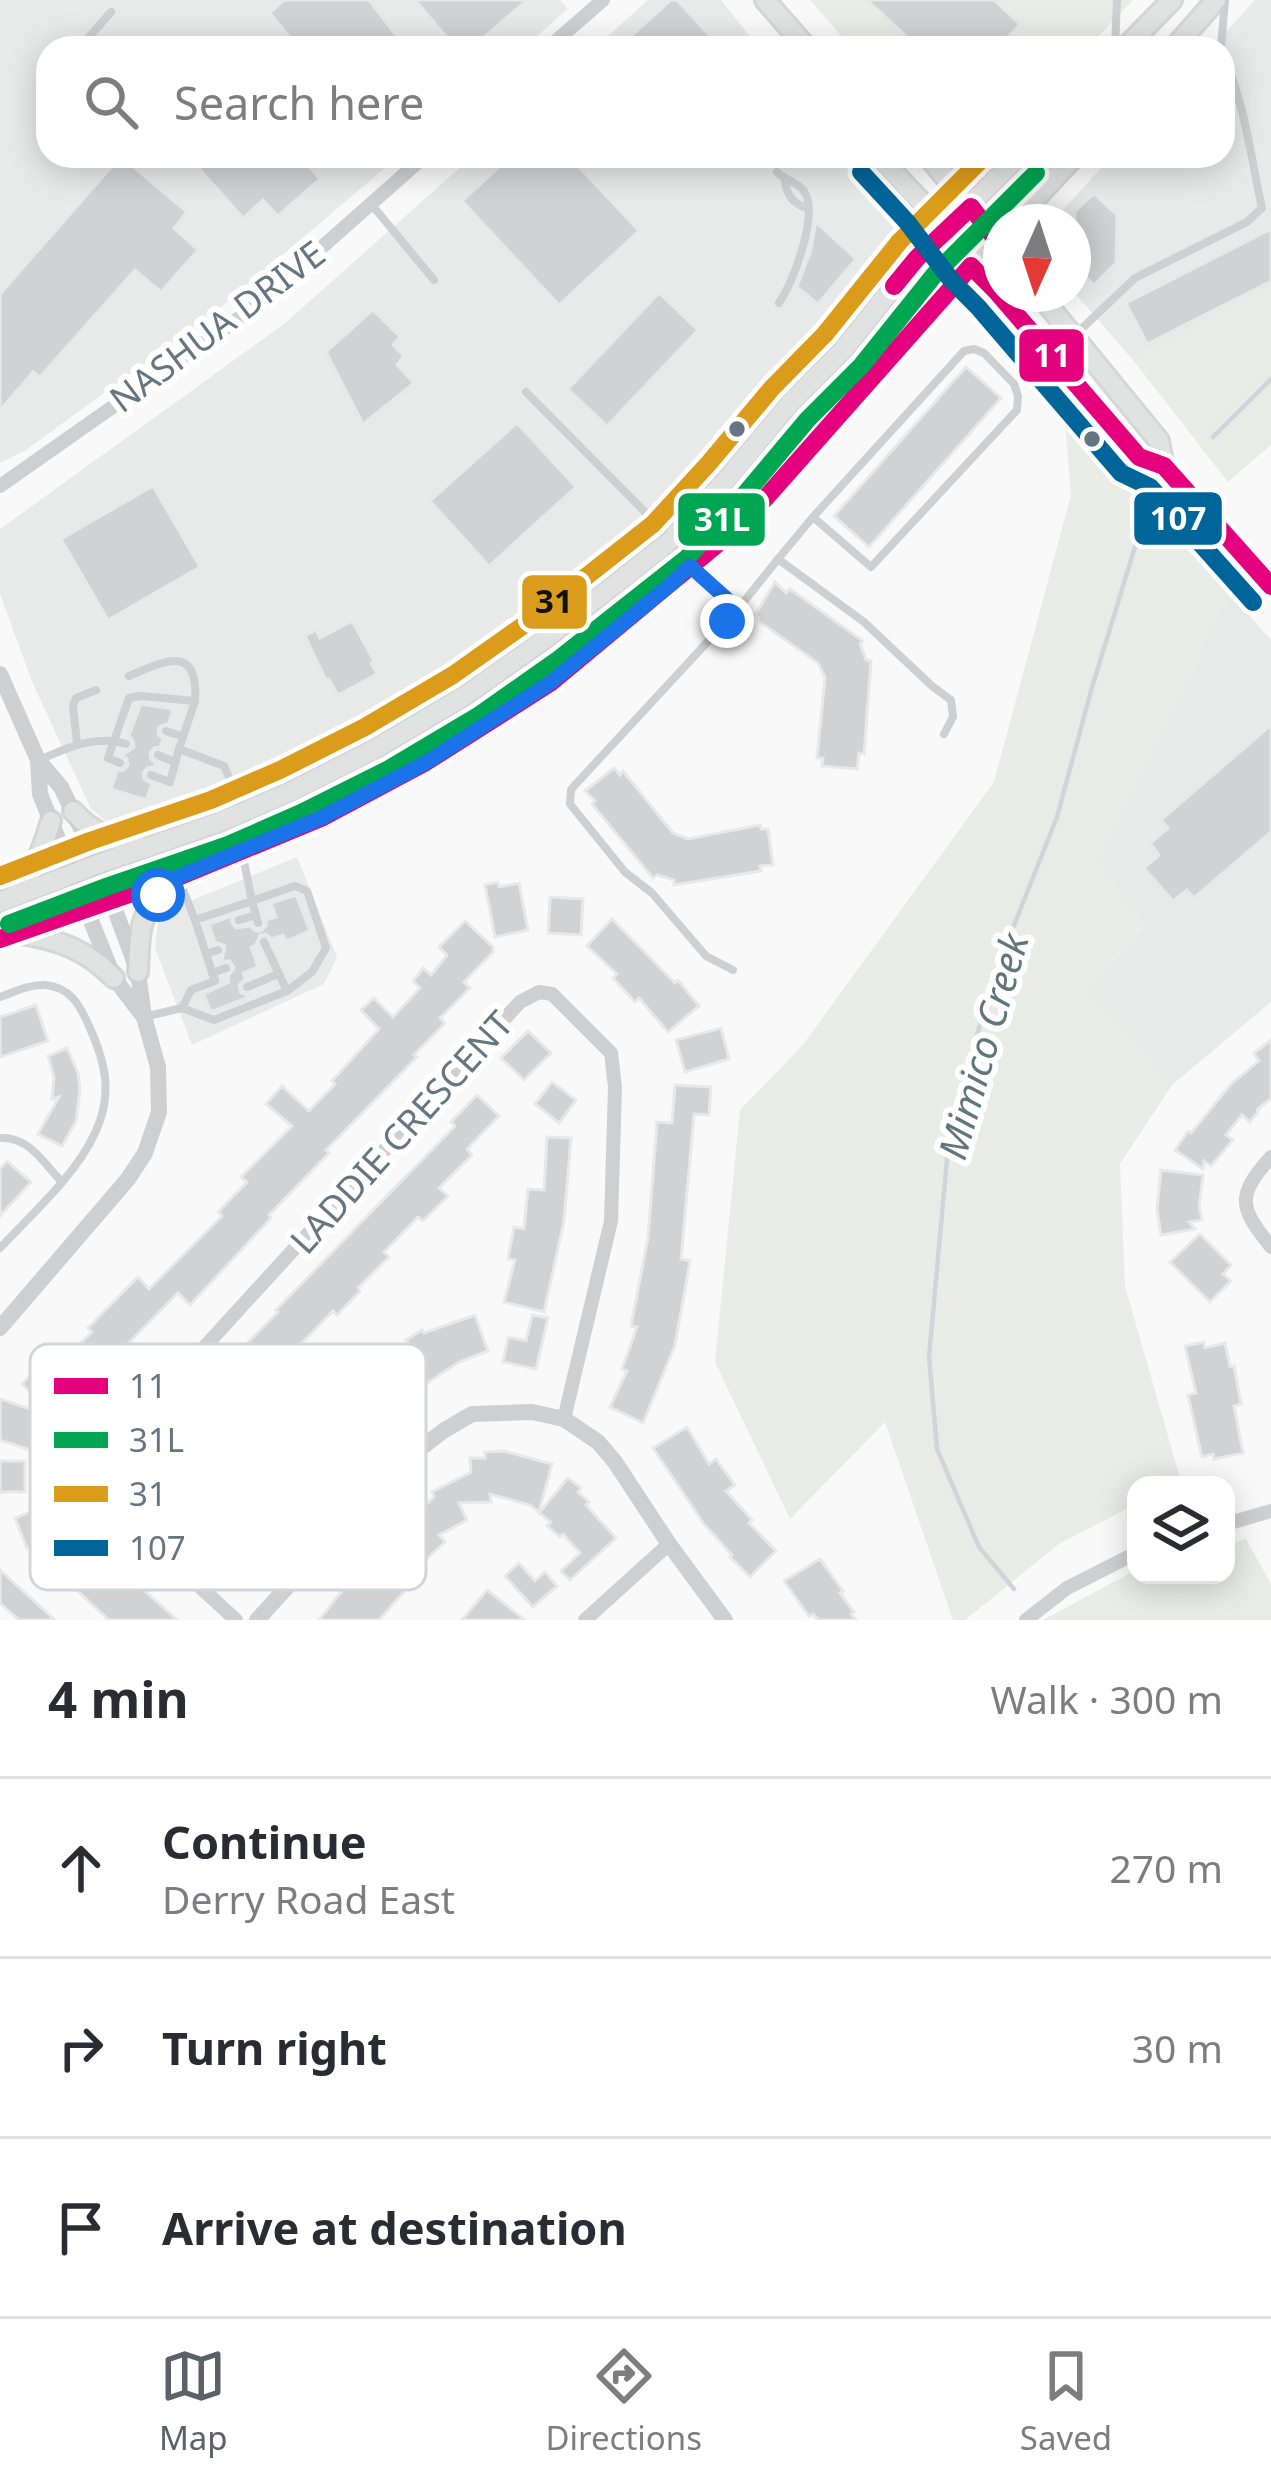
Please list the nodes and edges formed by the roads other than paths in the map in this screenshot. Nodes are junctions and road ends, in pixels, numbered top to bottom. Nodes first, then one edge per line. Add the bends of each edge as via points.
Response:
1 (603, 0) edge
2 (765, 0) edge
3 (1118, 0) edge
4 (1221, 0) edge
5 (1165, 7) edge
6 (111, 12) dead end
7 (90, 36) edge
8 (562, 36) edge
9 (796, 36) edge
10 (1116, 36) edge
11 (1137, 36) edge
12 (1177, 36) edge
13 (1189, 36) edge
14 (1221, 36) edge
15 (1235, 109) edge
16 (411, 168) edge
17 (889, 168) edge
18 (938, 168) edge
19 (1008, 168) edge
20 (1064, 168) edge
21 (776, 172) dead end
22 (370, 204) junction
23 (1029, 204) edge
24 (971, 207) junction
25 (983, 221) edge
26 (944, 233) junction
27 (983, 256) edge
28 (971, 266) junction
29 (434, 280) dead end
30 (779, 303) dead end
31 (1055, 312) edge
32 (1075, 335) junction
33 (526, 392) dead end
34 (1164, 466) junction
35 (0, 486) edge
36 (813, 517) junction
37 (669, 542) junction
38 (778, 559) junction
39 (690, 566) junction
40 (1271, 586) edge
41 (738, 609) junction
42 (0, 674) edge
43 (129, 676) dead end
44 (96, 690) dead end
45 (195, 701) junction
46 (123, 716) junction
47 (134, 720) dead end
48 (166, 731) dead end
49 (944, 734) dead end
50 (182, 736) junction
51 (114, 740) junction
52 (77, 743) junction
53 (126, 744) dead end
54 (179, 749) junction
55 (158, 755) dead end
56 (38, 760) junction
57 (175, 762) junction
58 (120, 763) dead end
59 (151, 775) dead end
60 (73, 811) junction
61 (244, 812) junction
62 (51, 820) junction
63 (148, 848) junction
64 (242, 851) junction
65 (98, 864) junction
66 (72, 875) junction
67 (178, 877) junction
68 (7, 899) edge
69 (111, 899) junction
70 (252, 901) junction
71 (86, 910) junction
72 (195, 920) junction
73 (239, 920) dead end
74 (211, 931) dead end
75 (200, 935) junction
76 (9, 936) edge
77 (264, 942) dead end
78 (218, 950) dead end
79 (269, 953) junction
80 (206, 954) junction
81 (255, 958) dead end
82 (226, 968) dead end
83 (733, 970) dead end
84 (138, 972) junction
85 (212, 974) junction
86 (278, 974) junction
87 (114, 978) junction
88 (247, 987) dead end
89 (287, 991) junction
90 (0, 998) edge
91 (208, 1004) dead end
92 (187, 1009) junction
93 (144, 1017) junction
94 (0, 1138) edge
95 (1271, 1157) edge
96 (61, 1181) junction
97 (1271, 1246) edge
98 (0, 1248) edge
99 (0, 1328) edge
100 (207, 1344) edge
101 (564, 1418) junction
102 (426, 1444) edge
103 (1271, 1511) edge
104 (1235, 1522) edge
105 (669, 1544) junction
106 (1127, 1558) edge
107 (203, 1590) edge
108 (284, 1590) edge
109 (236, 1620) edge
110 (257, 1620) edge
111 (584, 1620) edge
112 (725, 1620) edge
113 (1026, 1620) edge

1 - 8 street
2 - 9 main road
3 - 10 lane
4 - 13 main road
4 - 14 lane
5 - 11 main road
5 - 12 main road
6 - 7 lane
15 - 32 lane via 1262,208 1135,278
16 - 22 street, NASHUA DRIVE
17 - 26 main road
18 - 24 main road
19 - 24 main road
20 - 23 main road
21 - 30 lane via 807,196 793,280
22 - 29 lane
22 - 35 street, NASHUA DRIVE via 252,309
24 - 25 main road
24 - 26 main road
26 - 28 main road
26 - 37 main road
27 - 28 main road
28 - 34 main road via 1139,457
28 - 39 main road via 746,520
31 - 32 main road
32 - 34 main road via 1159,441
33 - 37 lane
34 - 40 main road
36 - 36 lane via 871,567 1017,410 1014,384 980,350 964,351
36 - 38 lane
37 - 39 lane
37 - 61 main road via 466,694
38 - 41 lane
38 - 49 lane via 865,622 951,700
39 - 41 lane
39 - 64 main road via 550,683 427,762
41 - 83 lane via 570,797 625,872 706,956
42 - 56 street
43 - 45 lane via 181,661 196,684
44 - 52 lane via 73,706
45 - 46 lane via 129,698
45 - 50 lane
46 - 47 lane
46 - 51 lane
48 - 50 lane
50 - 54 lane
51 - 52 lane
51 - 53 lane
51 - 58 lane via 108,758
52 - 56 lane
54 - 57 lane
54 - 61 lane via 224,766
55 - 57 lane
56 - 60 street
56 - 62 street
57 - 59 lane via 170,782
60 - 63 main road via 111,839
60 - 65 street
61 - 63 main road
62 - 66 street
62 - 68 main road via 40,860
63 - 65 main road
64 - 67 main road
64 - 70 lane
65 - 66 main road
65 - 69 street
66 - 68 main road
66 - 71 street
67 - 69 main road
67 - 72 lane
67 - 84 main road via 139,924
69 - 71 main road
69 - 84 street
70 - 72 lane
70 - 73 lane via 257,919
70 - 89 lane via 295,886 307,891 326,948
71 - 76 main road
71 - 87 street
72 - 75 lane
74 - 75 lane
75 - 80 lane
76 - 87 main road via 64,943
77 - 79 lane
78 - 80 lane
79 - 81 lane
79 - 86 lane
80 - 85 lane
82 - 85 lane
84 - 93 street
85 - 92 lane via 214,981 191,990
86 - 88 lane
86 - 89 lane
87 - 93 street
89 - 92 lane via 214,1021
90 - 96 lane via 44,985 69,994 104,1058 105,1101 95,1133
91 - 92 lane
92 - 93 lane
93 - 99 street via 158,1067 159,1112 145,1153
94 - 96 lane via 26,1144
95 - 97 street via 1244,1204
96 - 98 lane
100 - 101 street, LADDIE CRESCENT via 520,1002 552,994 610,1053 616,1087 611,1221
101 - 102 street via 472,1414
101 - 105 street via 615,1462
103 - 104 street
105 - 111 street
105 - 112 street
106 - 113 street
107 - 109 street, LADDIE CRESCENT
108 - 110 street

